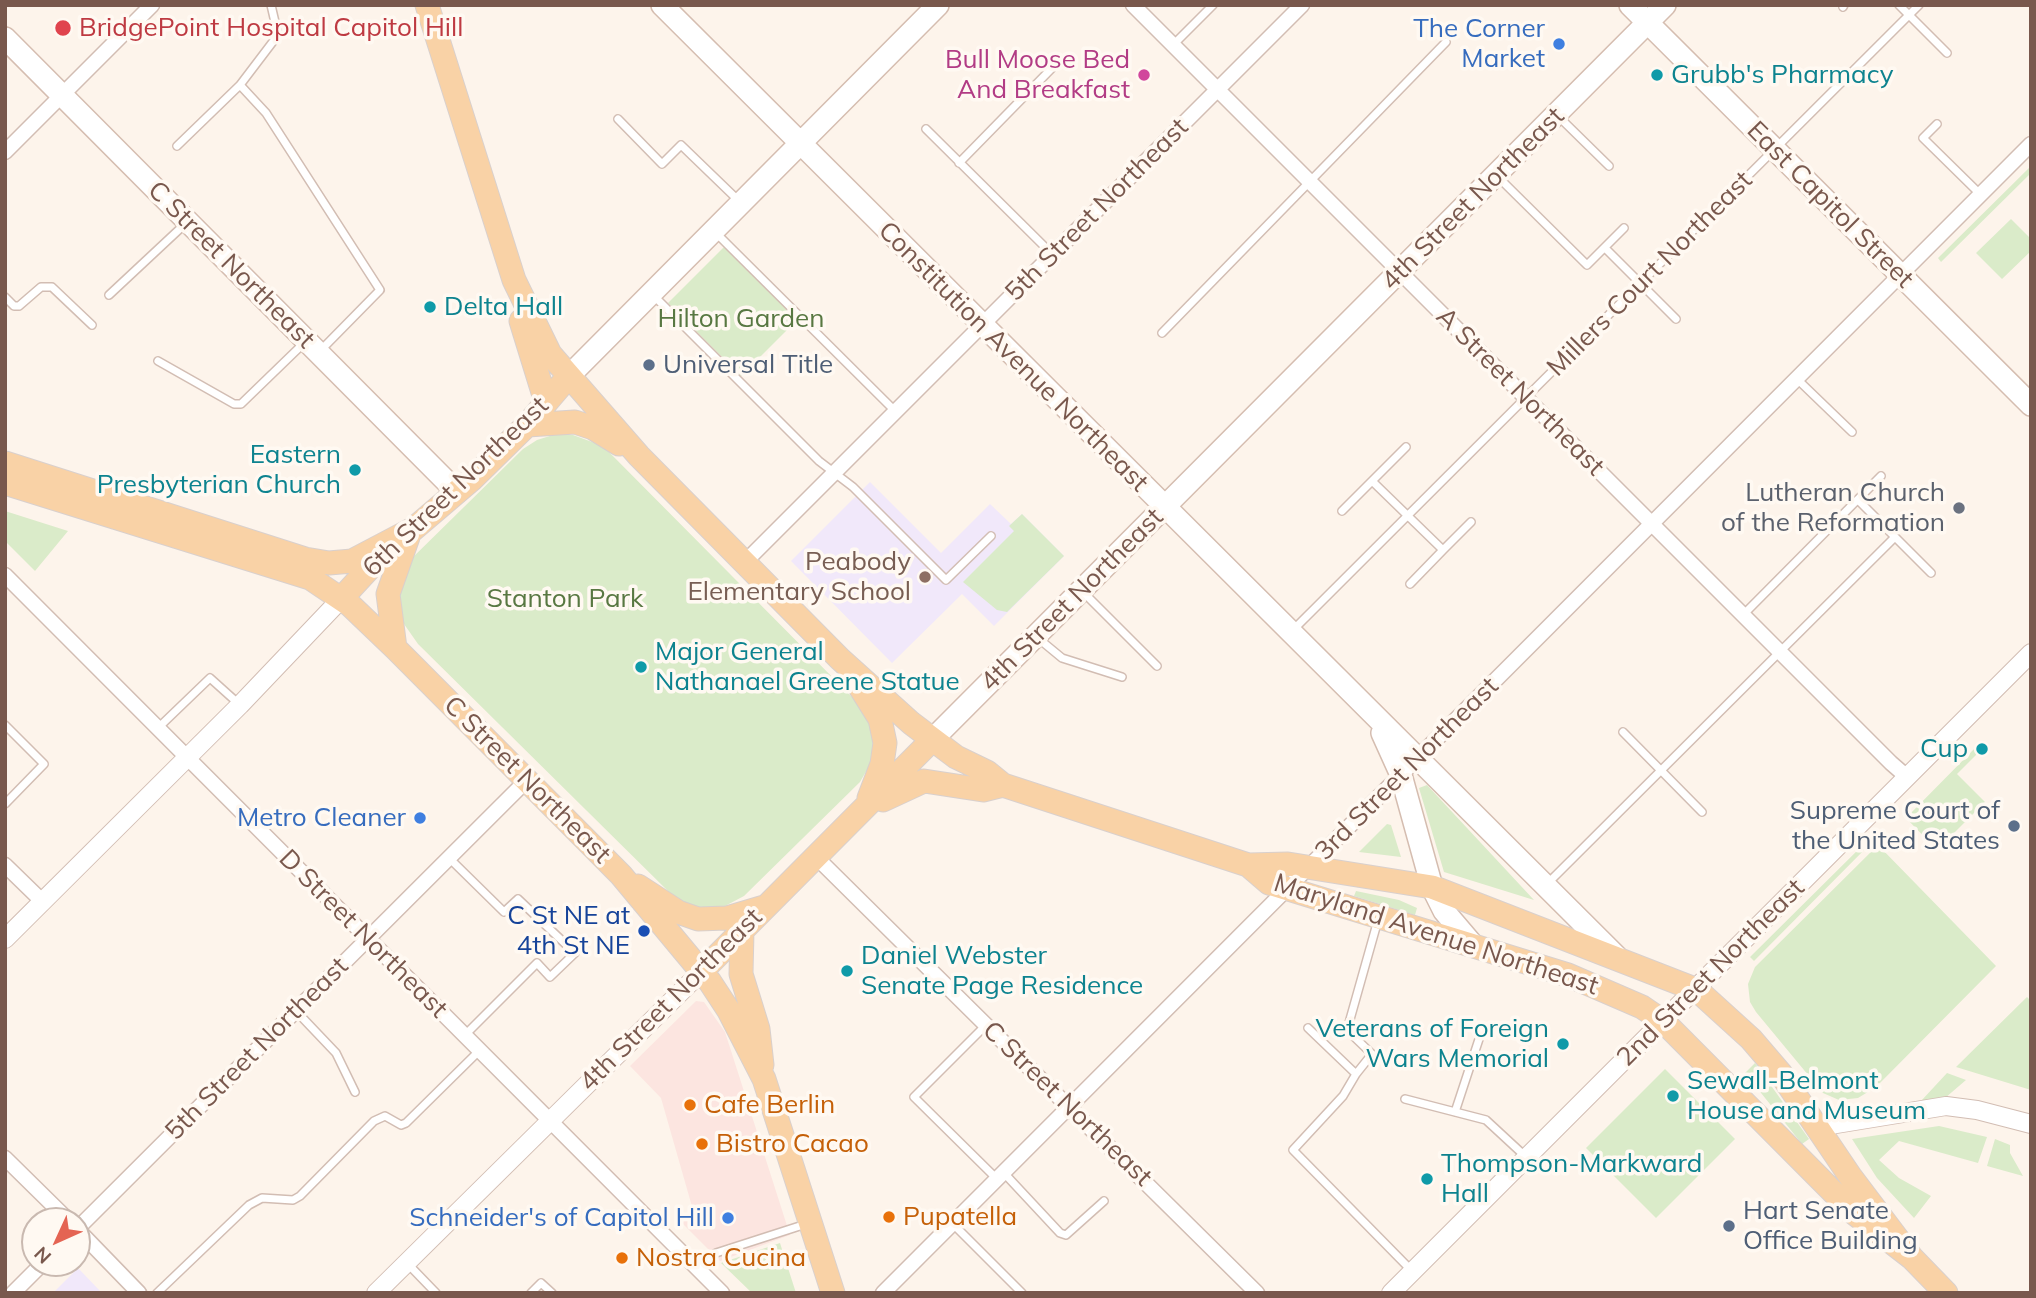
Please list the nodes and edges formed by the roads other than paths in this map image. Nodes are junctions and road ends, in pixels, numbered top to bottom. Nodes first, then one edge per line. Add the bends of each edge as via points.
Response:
1 (152, 5) edge
2 (271, 5) edge
3 (427, 5) edge
4 (662, 5) edge
5 (938, 5) edge
6 (1133, 5) edge
7 (1213, 5) edge
8 (1302, 5) edge
9 (1630, 5) edge
10 (1665, 5) edge
11 (1899, 5) edge
12 (1919, 5) edge
13 (1909, 15) junction
14 (1648, 23) junction
15 (5, 38) edge
16 (1446, 42) dead end
17 (1173, 45) junction
18 (1947, 53) dead end
19 (1053, 67) dead end
20 (240, 85) junction
21 (1217, 89) junction
22 (62, 95) junction
23 (1557, 114) junction
24 (618, 120) dead end
25 (1937, 124) dead end
26 (926, 129) dead end
27 (800, 143) junction
28 (2031, 144) edge
29 (177, 146) dead end
30 (1775, 149) junction
31 (5, 152) edge
32 (960, 163) junction
33 (1609, 166) dead end
34 (1496, 176) junction
35 (1310, 182) junction
36 (1981, 195) junction
37 (740, 203) junction
38 (188, 221) junction
39 (1624, 228) dead end
40 (713, 230) junction
41 (1605, 248) junction
42 (1052, 254) junction
43 (1401, 272) junction
44 (1900, 275) junction
45 (514, 280) junction
46 (1641, 283) junction
47 (651, 293) junction
48 (109, 295) dead end
49 (5, 297) edge
50 (1676, 319) dead end
51 (92, 325) dead end
52 (981, 325) junction
53 (1162, 333) dead end
54 (313, 346) junction
55 (158, 361) dead end
56 (568, 377) junction
57 (1797, 379) junction
58 (1525, 398) junction
59 (546, 402) junction
60 (2031, 405) edge
61 (895, 411) junction
62 (527, 425) junction
63 (1852, 432) dead end
64 (1406, 447) dead end
65 (639, 456) junction
66 (5, 463) edge
67 (834, 472) junction
68 (1881, 476) dead end
69 (1372, 481) junction
70 (5, 482) edge
71 (457, 492) junction
72 (1858, 500) junction
73 (1164, 509) junction
74 (1342, 512) dead end
75 (1408, 515) junction
76 (1471, 522) dead end
77 (1652, 524) junction
78 (411, 530) junction
79 (991, 536) dead end
80 (1895, 537) junction
81 (1443, 550) junction
82 (744, 563) junction
83 (1931, 573) dead end
84 (5, 575) edge
85 (1410, 584) dead end
86 (1082, 590) junction
87 (341, 599) junction
88 (1743, 615) junction
89 (1289, 634) junction
90 (1036, 636) junction
91 (395, 649) junction
92 (1780, 652) junction
93 (2031, 653) edge
94 (840, 659) junction
95 (1157, 666) dead end
96 (1122, 677) dead end
97 (240, 705) junction
98 (1364, 709) junction
99 (5, 725) edge
100 (158, 728) junction
101 (1623, 732) dead end
102 (932, 740) junction
103 (186, 757) junction
104 (1417, 759) junction
105 (1661, 770) junction
106 (1401, 775) junction
107 (1907, 776) junction
108 (527, 780) junction
109 (1003, 785) junction
110 (5, 804) edge
111 (862, 812) junction
112 (1702, 812) dead end
113 (448, 857) junction
114 (816, 857) junction
115 (1248, 864) junction
116 (5, 865) edge
117 (1307, 869) junction
118 (621, 875) junction
119 (1432, 887) junction
120 (1543, 887) junction
121 (1288, 888) junction
122 (43, 902) junction
123 (768, 905) junction
124 (1379, 916) junction
125 (742, 931) junction
126 (5, 939) edge
127 (368, 939) junction
128 (1473, 945) junction
129 (1616, 956) junction
130 (702, 971) junction
131 (1697, 990) junction
132 (296, 1010) junction
133 (1664, 1022) junction
134 (986, 1025) junction
135 (1483, 1027) dead end
136 (1308, 1028) dead end
137 (464, 1035) junction
138 (479, 1051) junction
139 (1356, 1074) junction
140 (764, 1079) junction
141 (355, 1092) dead end
142 (1405, 1099) dead end
143 (1069, 1106) junction
144 (1455, 1112) junction
145 (550, 1120) junction
146 (2031, 1124) edge
147 (1818, 1127) junction
148 (1526, 1157) junction
149 (5, 1158) edge
150 (1000, 1176) junction
151 (1104, 1201) dead end
152 (55, 1207) edge
153 (91, 1215) edge
154 (810, 1223) junction
155 (952, 1224) junction
156 (91, 1243) edge
157 (1912, 1258) junction
158 (406, 1263) junction
159 (698, 1269) junction
160 (1412, 1271) junction
161 (29, 1277) edge
162 (13, 1293) edge
163 (139, 1293) edge
164 (157, 1293) edge
165 (376, 1293) edge
166 (436, 1293) edge
167 (531, 1293) edge
168 (552, 1293) edge
169 (722, 1293) edge
170 (832, 1293) edge
171 (883, 1293) edge
172 (1022, 1293) edge
173 (1257, 1293) edge
174 (1391, 1293) edge
175 (1946, 1293) edge

1 - 22 street
2 - 20 lane via 278,35
3 - 45 main road
4 - 27 main road, Constitution Avenue Northeast
5 - 27 main road, 6th Street Northeast
6 - 17 street, A Street Northeast
7 - 17 lane
8 - 21 street, 5th Street Northeast
9 - 14 main road, East Capitol Street
10 - 14 main road, 4th Street Northeast
11 - 13 lane
12 - 13 lane, Millers Court Northeast
13 - 18 lane
13 - 30 lane, Millers Court Northeast
14 - 23 main road, 4th Street Northeast
14 - 30 main road, East Capitol Street
15 - 22 main road, C Street Northeast
16 - 35 lane
17 - 21 street, A Street Northeast
19 - 32 lane
20 - 29 lane
20 - 54 lane via 278,130 380,290
21 - 35 street, A Street Northeast
21 - 42 street, 5th Street Northeast
22 - 31 street
22 - 38 main road, C Street Northeast
23 - 33 lane
23 - 34 main road, 4th Street Northeast
24 - 37 lane via 662,164 681,145
25 - 36 lane via 1923,138
26 - 32 lane
27 - 37 main road, 6th Street Northeast
27 - 52 main road, Constitution Avenue Northeast
28 - 36 street, 3rd Street Northeast
30 - 44 main road, East Capitol Street
30 - 46 lane, Millers Court Northeast
32 - 42 lane
34 - 41 lane via 1587,265
34 - 43 main road, 4th Street Northeast
35 - 43 street, A Street Northeast
35 - 53 lane
36 - 44 street, 3rd Street Northeast
37 - 40 main road, 6th Street Northeast
38 - 48 lane
38 - 54 main road, C Street Northeast
39 - 41 lane
40 - 47 main road, 6th Street Northeast
40 - 61 lane
41 - 46 lane
42 - 52 street, 5th Street Northeast
43 - 58 street, A Street Northeast
43 - 73 main road, 4th Street Northeast
44 - 57 street, 3rd Street Northeast
44 - 60 main road, East Capitol Street
45 - 56 main road via 537,333
45 - 59 main road via 527,346
46 - 50 lane
46 - 58 lane, Millers Court Northeast
47 - 56 main road, 6th Street Northeast
47 - 67 lane
49 - 51 lane via 19,306 41,287 52,287
52 - 61 street, 5th Street Northeast
52 - 73 main road, Constitution Avenue Northeast
54 - 55 lane via 241,404
54 - 71 main road, C Street Northeast
56 - 59 main road, 6th Street Northeast
56 - 65 main road
57 - 63 lane
57 - 77 street, 3rd Street Northeast
58 - 75 lane, Millers Court Northeast
58 - 77 street, A Street Northeast
59 - 62 main road, 6th Street Northeast
61 - 67 street, 5th Street Northeast
62 - 65 main road via 565,421 583,425
62 - 71 main road, 6th Street Northeast
64 - 69 lane
65 - 82 main road
66 - 78 main road via 317,561 352,561
67 - 79 lane via 946,580
67 - 82 street, 5th Street Northeast
68 - 72 lane
69 - 74 lane
69 - 75 lane
70 - 87 main road via 300,574
71 - 78 main road, 6th Street Northeast
72 - 80 lane
72 - 88 lane
73 - 86 main road, 4th Street Northeast
73 - 89 main road, Constitution Avenue Northeast
75 - 81 lane
75 - 89 lane, Millers Court Northeast
76 - 81 lane
77 - 88 street, A Street Northeast
77 - 104 street, 3rd Street Northeast
78 - 87 main road, 6th Street Northeast
78 - 91 main road via 387,594
80 - 83 lane
80 - 92 lane
81 - 85 lane
82 - 94 main road
84 - 100 street, D Street Northeast
86 - 90 main road, 4th Street Northeast
86 - 95 lane
87 - 91 main road, C Street Northeast
87 - 97 street, 6th Street Northeast
88 - 92 street, A Street Northeast
89 - 98 main road, Constitution Avenue Northeast
90 - 96 lane via 1062,658
90 - 102 main road, 4th Street Northeast
91 - 108 main road, C Street Northeast
92 - 105 lane
92 - 107 street, A Street Northeast
93 - 107 street, 2nd Street Northeast
94 - 102 main road
94 - 111 main road via 877,712 885,736 879,772
97 - 100 lane via 210,678
97 - 103 street, 6th Street Northeast
98 - 104 main road, Constitution Avenue Northeast
98 - 106 main road, Constitution Avenue Northeast via 1385,738
99 - 110 lane via 44,764
100 - 103 street, D Street Northeast
101 - 105 lane
102 - 109 main road, Maryland Avenue Northeast
102 - 111 main road, 4th Street Northeast
103 - 122 street, 6th Street Northeast
103 - 127 street, D Street Northeast
104 - 106 street, 3rd Street Northeast
104 - 120 main road, Constitution Avenue Northeast
105 - 112 lane
105 - 120 lane
106 - 117 street, 3rd Street Northeast
106 - 119 main road, Constitution Avenue Northeast
107 - 131 street, 2nd Street Northeast
108 - 113 street, 5th Street Northeast
108 - 118 main road, C Street Northeast
109 - 111 main road, Maryland Avenue Northeast via 983,790 924,781
109 - 115 main road, Maryland Avenue Northeast
111 - 114 main road, 4th Street Northeast
113 - 127 street, 5th Street Northeast
113 - 137 lane via 504,912 518,899 575,953 550,977 537,963
114 - 123 main road, 4th Street Northeast
114 - 134 street, C Street Northeast
115 - 117 main road, Maryland Avenue Northeast
115 - 121 main road, Maryland Avenue Northeast via 1269,883
116 - 122 street
117 - 119 main road, Maryland Avenue Northeast
117 - 121 street, 3rd Street Northeast
118 - 123 main road via 678,912 698,919 727,918
118 - 130 main road, C Street Northeast
119 - 128 main road, Constitution Avenue Northeast via 1444,911
119 - 129 main road, Maryland Avenue Northeast
120 - 129 main road, Constitution Avenue Northeast
121 - 124 main road, Maryland Avenue Northeast
121 - 143 street, 3rd Street Northeast
122 - 126 street, 6th Street Northeast
123 - 125 main road, 4th Street Northeast
124 - 128 main road, Maryland Avenue Northeast
124 - 139 lane via 1347,1030 1372,1054
125 - 130 main road, 4th Street Northeast
125 - 140 main road via 741,974 758,1029
127 - 132 street, 5th Street Northeast
127 - 137 street, D Street Northeast
128 - 133 main road, Maryland Avenue Northeast via 1568,975 1642,1007
129 - 131 main road, Maryland Avenue Northeast
130 - 140 main road, C Street Northeast via 729,1011
130 - 145 street, 4th Street Northeast
131 - 133 street, 2nd Street Northeast
131 - 147 main road via 1766,1055
132 - 141 lane via 336,1053
132 - 153 street, 5th Street Northeast
133 - 148 street, 2nd Street Northeast
133 - 157 main road via 1854,1213
134 - 143 street, C Street Northeast
134 - 150 lane via 915,1097
135 - 144 lane
136 - 139 lane
137 - 138 street, D Street Northeast
138 - 145 street, D Street Northeast
138 - 164 lane via 406,1123 385,1116 374,1121 300,1196 293,1200 262,1198 249,1205
139 - 160 lane via 1343,1096 1293,1150
140 - 154 main road
142 - 144 lane
143 - 150 street, 3rd Street Northeast
143 - 173 street, C Street Northeast
144 - 148 lane via 1486,1120
145 - 158 street, 4th Street Northeast
145 - 159 street, D Street Northeast
146 - 147 street via 1947,1106
147 - 157 main road
148 - 160 street, 2nd Street Northeast
149 - 152 street
150 - 151 lane via 1066,1235
150 - 155 street, 3rd Street Northeast
154 - 159 lane via 716,1253
154 - 170 main road
155 - 171 street, 3rd Street Northeast
155 - 172 lane
156 - 163 street
157 - 175 main road
158 - 165 street, 4th Street Northeast
158 - 166 lane
159 - 169 street, D Street Northeast
160 - 174 street, 2nd Street Northeast
161 - 162 street
167 - 168 lane via 541,1283

